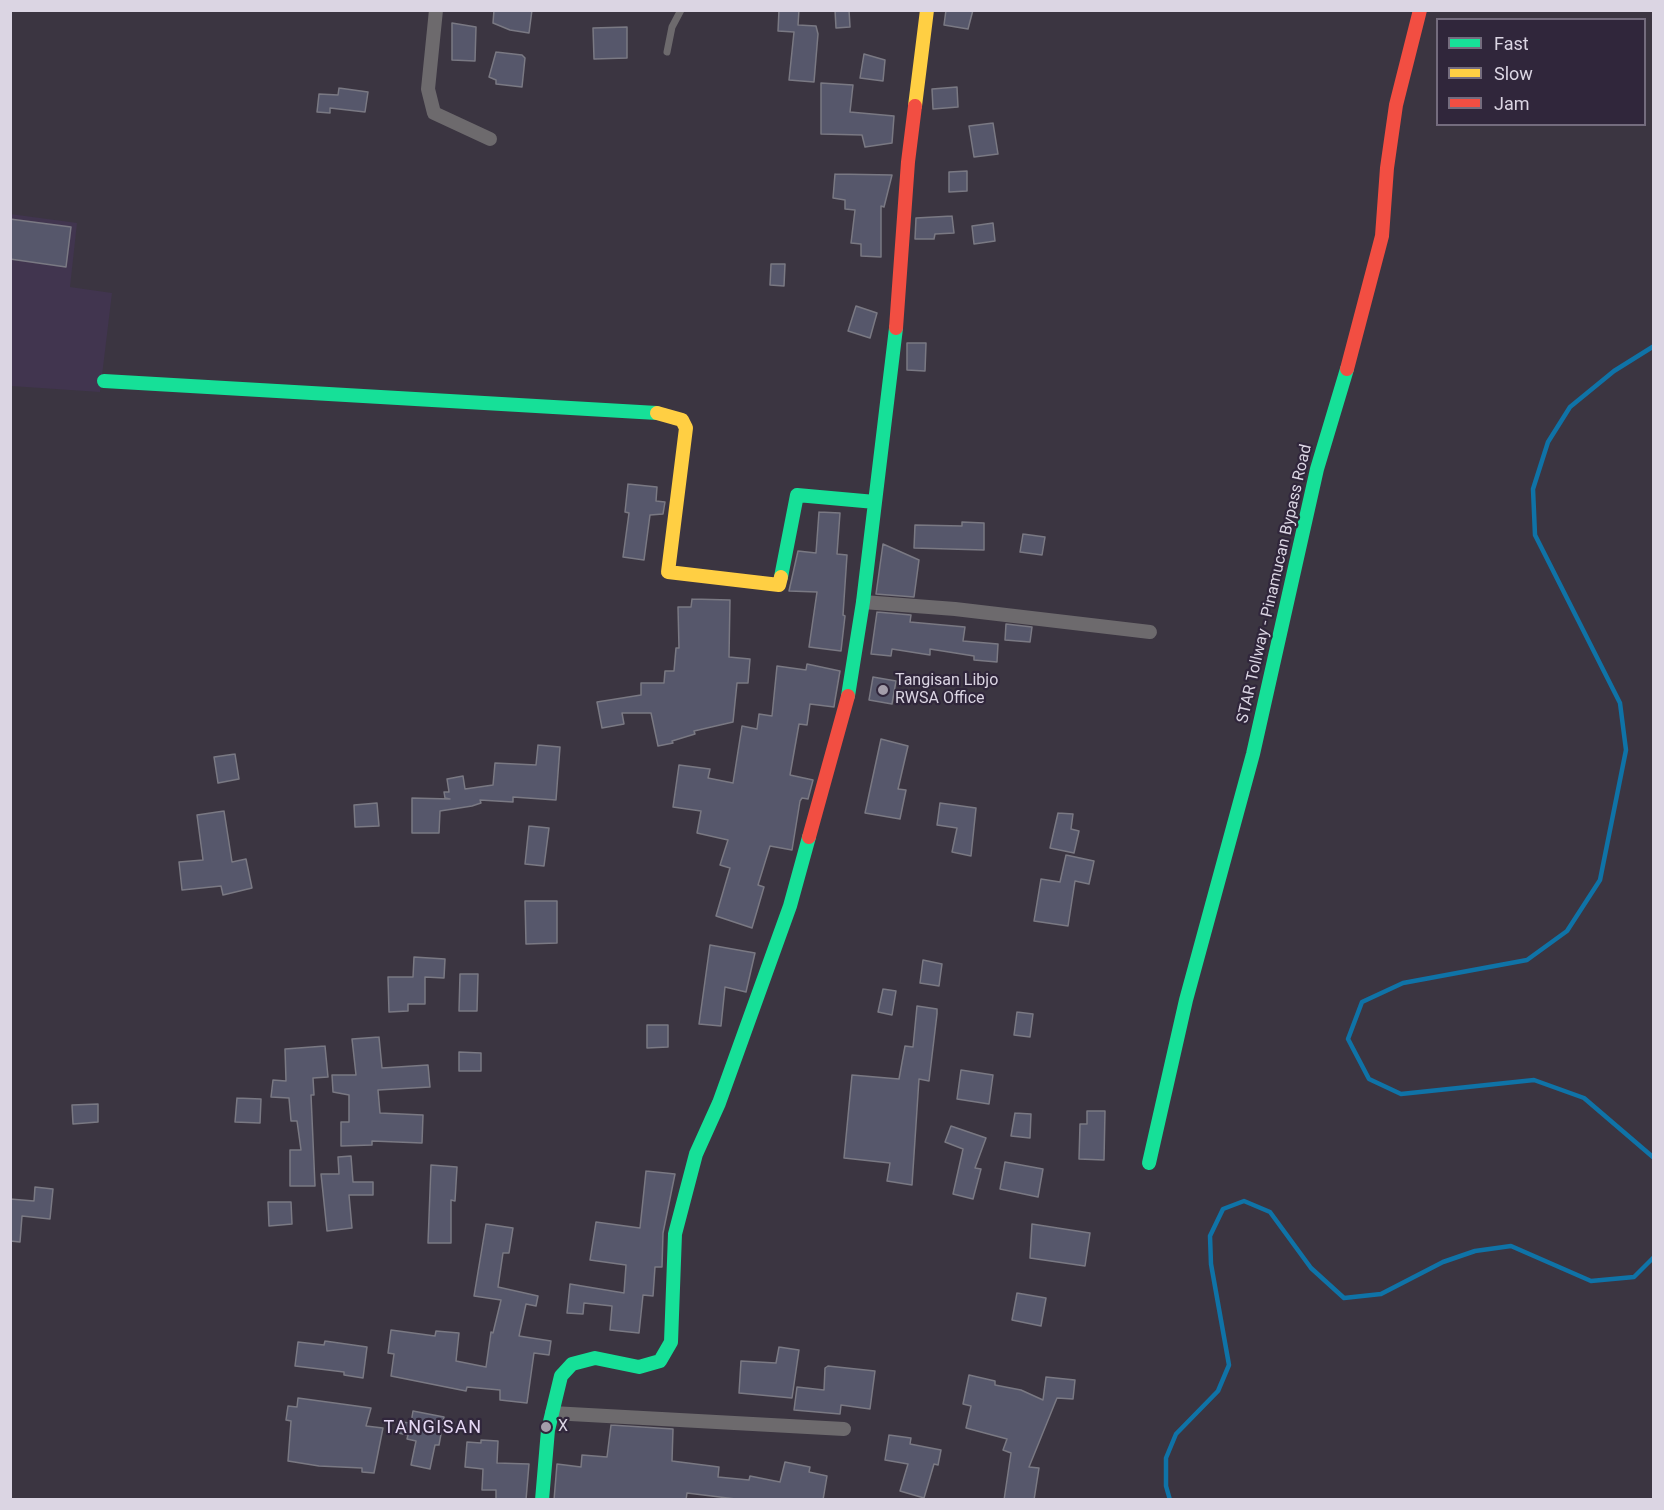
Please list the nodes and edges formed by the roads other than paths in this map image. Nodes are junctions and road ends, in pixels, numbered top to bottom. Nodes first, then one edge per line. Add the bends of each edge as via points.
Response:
1 (436, 10) edge
2 (681, 10) edge
3 (927, 10) edge
4 (1420, 10) edge
5 (667, 52) dead end
6 (490, 139) dead end
7 (104, 381) dead end
8 (875, 502) junction
9 (863, 602) junction
10 (1150, 633) dead end
11 (1149, 1163) dead end
12 (552, 1413) junction
13 (844, 1429) dead end
14 (542, 1500) edge

1 - 6 street via 428,89 434,113
2 - 5 lane via 672,27
3 - 8 street via 908,162 894,363
4 - 11 street, STAR Tollway - Pinamucan Bypass Road via 1396,105 1382,236 1317,469 1253,754 1186,1000
7 - 8 street via 666,414 682,420 686,428 668,573 779,585 797,495
8 - 9 street
9 - 10 street
9 - 12 street via 847,703 790,906 696,1154 675,1234 671,1342 660,1361 639,1367 595,1358 572,1364 561,1376
12 - 13 street
12 - 14 street

